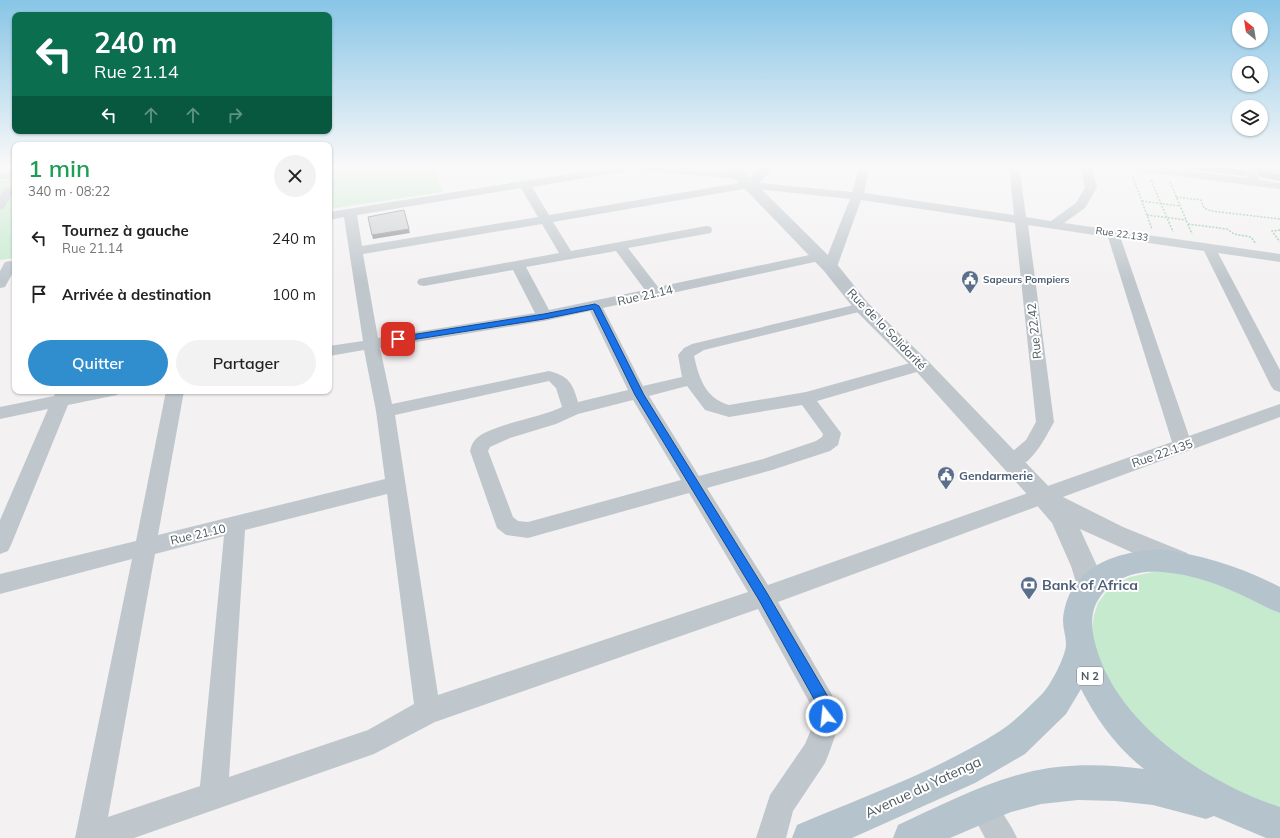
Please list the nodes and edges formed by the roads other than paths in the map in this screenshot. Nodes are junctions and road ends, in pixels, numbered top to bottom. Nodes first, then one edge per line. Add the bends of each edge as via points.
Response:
1 (401, 204) edge
2 (537, 204) edge
3 (608, 204) edge
4 (767, 204) edge
5 (853, 204) edge
6 (911, 204) edge
7 (1020, 204) edge
8 (1081, 204) edge
9 (350, 212) junction
10 (332, 215) edge
11 (545, 218) junction
12 (1022, 221) junction
13 (1053, 225) junction
14 (706, 230) dead end
15 (1113, 233) junction
16 (619, 246) junction
17 (1209, 248) junction
18 (357, 251) junction
19 (567, 256) junction
20 (1280, 258) edge
21 (824, 262) junction
22 (8, 265) edge
23 (518, 265) junction
24 (424, 282) dead end
25 (0, 284) edge
26 (654, 292) junction
27 (595, 306) junction
28 (862, 306) junction
29 (544, 316) junction
30 (371, 344) junction
31 (332, 350) edge
32 (921, 365) junction
33 (691, 380) junction
34 (1280, 386) edge
35 (82, 394) edge
36 (174, 394) edge
37 (639, 395) junction
38 (63, 396) edge
39 (806, 398) junction
40 (572, 410) junction
41 (1280, 410) edge
42 (385, 411) junction
43 (0, 413) edge
44 (1183, 446) junction
45 (1013, 462) junction
46 (395, 484) junction
47 (693, 484) junction
48 (1043, 495) junction
49 (235, 525) junction
50 (0, 546) edge
51 (146, 547) junction
52 (1186, 564) junction
53 (1235, 578) junction
54 (0, 584) edge
55 (1090, 587) junction
56 (1280, 589) edge
57 (763, 597) junction
58 (1280, 601) edge
59 (1080, 648) junction
60 (428, 711) junction
61 (213, 796) junction
62 (982, 806) junction
63 (1270, 822) edge
64 (90, 838) edge
65 (771, 838) edge
66 (810, 838) edge
67 (911, 838) edge
68 (1002, 838) edge

1 - 9 street
2 - 11 street
3 - 11 street
4 - 21 street, Rue de la Solidarité
5 - 21 street
6 - 12 street, Rue 22.133
7 - 12 street, Rue 22.42
8 - 13 street
9 - 10 street
9 - 18 street
11 - 18 street
11 - 19 street
12 - 13 street, Rue 22.133
12 - 45 street, Rue 22.42 via 1044,422 1033,444
13 - 15 street, Rue 22.133
14 - 16 street
15 - 17 street, Rue 22.133
15 - 44 street
16 - 19 street
16 - 26 street
17 - 20 street, Rue 22.133
17 - 34 street
18 - 30 street
19 - 23 street
21 - 26 street, Rue 21.14
21 - 28 street, Rue de la Solidarité
22 - 25 street
23 - 24 street
23 - 29 street
26 - 27 street, Rue 21.14
27 - 29 street, Rue 21.14
27 - 37 street
28 - 32 street, Rue de la Solidarité
28 - 33 street via 698,347 686,356
29 - 30 street, Rue 21.14
30 - 31 street, Rue 21.14
30 - 42 street
32 - 39 street
32 - 45 street, Rue de la Solidarité
33 - 37 street
33 - 39 street via 711,406 729,411
35 - 38 street
36 - 51 street
37 - 40 street
37 - 47 street
38 - 43 street
38 - 50 street
39 - 47 street via 832,433 831,440 823,446 765,465
40 - 42 street via 561,381 549,376
40 - 47 street via 558,419 495,435 482,443 479,451 504,522 513,529 528,530
41 - 44 street, Rue 22.135
42 - 46 street
44 - 48 street, Rue 22.135
45 - 48 street, Rue de la Solidarité
46 - 49 street, Rue 21.10
46 - 60 street
47 - 57 street
48 - 52 street, Rue de la Solidarité via 1122,539
48 - 55 street, Rue de la Solidarité via 1062,518 1084,566
48 - 57 street, Rue 22.135
49 - 51 street, Rue 21.10
49 - 61 street
51 - 54 street, Rue 21.10
51 - 64 street
52 - 53 main road, N 2
52 - 55 main road, N 2 via 1134,563 1113,569
53 - 56 main road, N 2
53 - 58 main road, N 2
55 - 59 main road, N 2 via 1080,607
57 - 60 street, Rue 22.135
57 - 65 street via 826,707 826,726 815,753 780,805
59 - 63 main road, N 2 via 1102,698 1148,751 1212,797
59 - 66 main road, Avenue du Yatenga / N 2 via 1069,681 1055,703 1013,742 963,771
60 - 61 street, Rue 22.135 via 374,741
61 - 64 street, Rue 22.135
62 - 63 main road, N 2 via 1026,790 1068,784 1121,784 1166,790
62 - 67 main road, N 2
62 - 68 street

